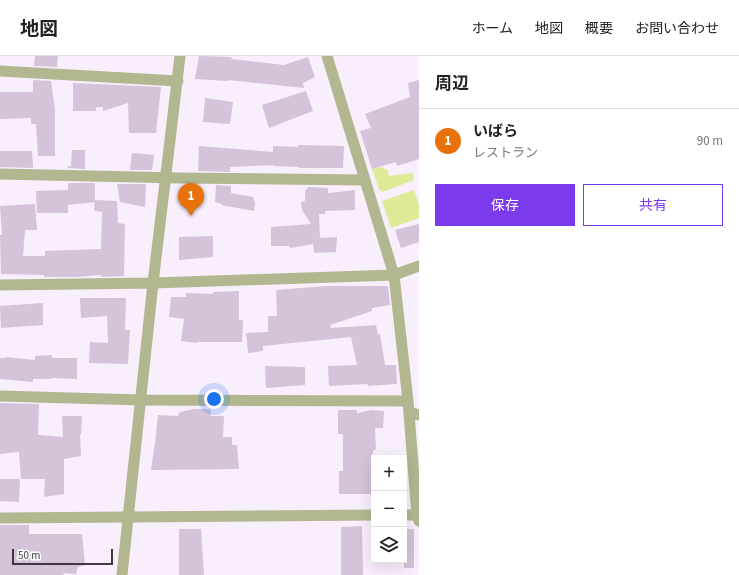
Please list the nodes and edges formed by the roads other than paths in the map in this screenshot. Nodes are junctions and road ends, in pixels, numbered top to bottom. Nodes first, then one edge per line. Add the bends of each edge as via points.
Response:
1 (180, 56) edge
2 (327, 56) edge
3 (0, 70) edge
4 (178, 81) junction
5 (0, 174) edge
6 (166, 178) junction
7 (365, 180) junction
8 (419, 266) edge
9 (394, 275) junction
10 (153, 283) junction
11 (0, 285) edge
12 (0, 396) edge
13 (142, 400) junction
14 (408, 401) junction
15 (414, 414) edge
16 (371, 515) edge
17 (407, 516) edge
18 (128, 517) junction
19 (0, 518) edge
20 (418, 518) edge
21 (122, 575) edge

1 - 4 street
2 - 7 street
3 - 4 street
4 - 6 street
5 - 6 street
6 - 7 street
6 - 10 street
7 - 9 street
8 - 9 street
9 - 10 street
9 - 14 street
10 - 11 street
10 - 13 street
12 - 13 street
13 - 14 street
13 - 18 street
14 - 15 street
15 - 20 street
16 - 18 street
17 - 20 street
18 - 19 street
18 - 21 street

